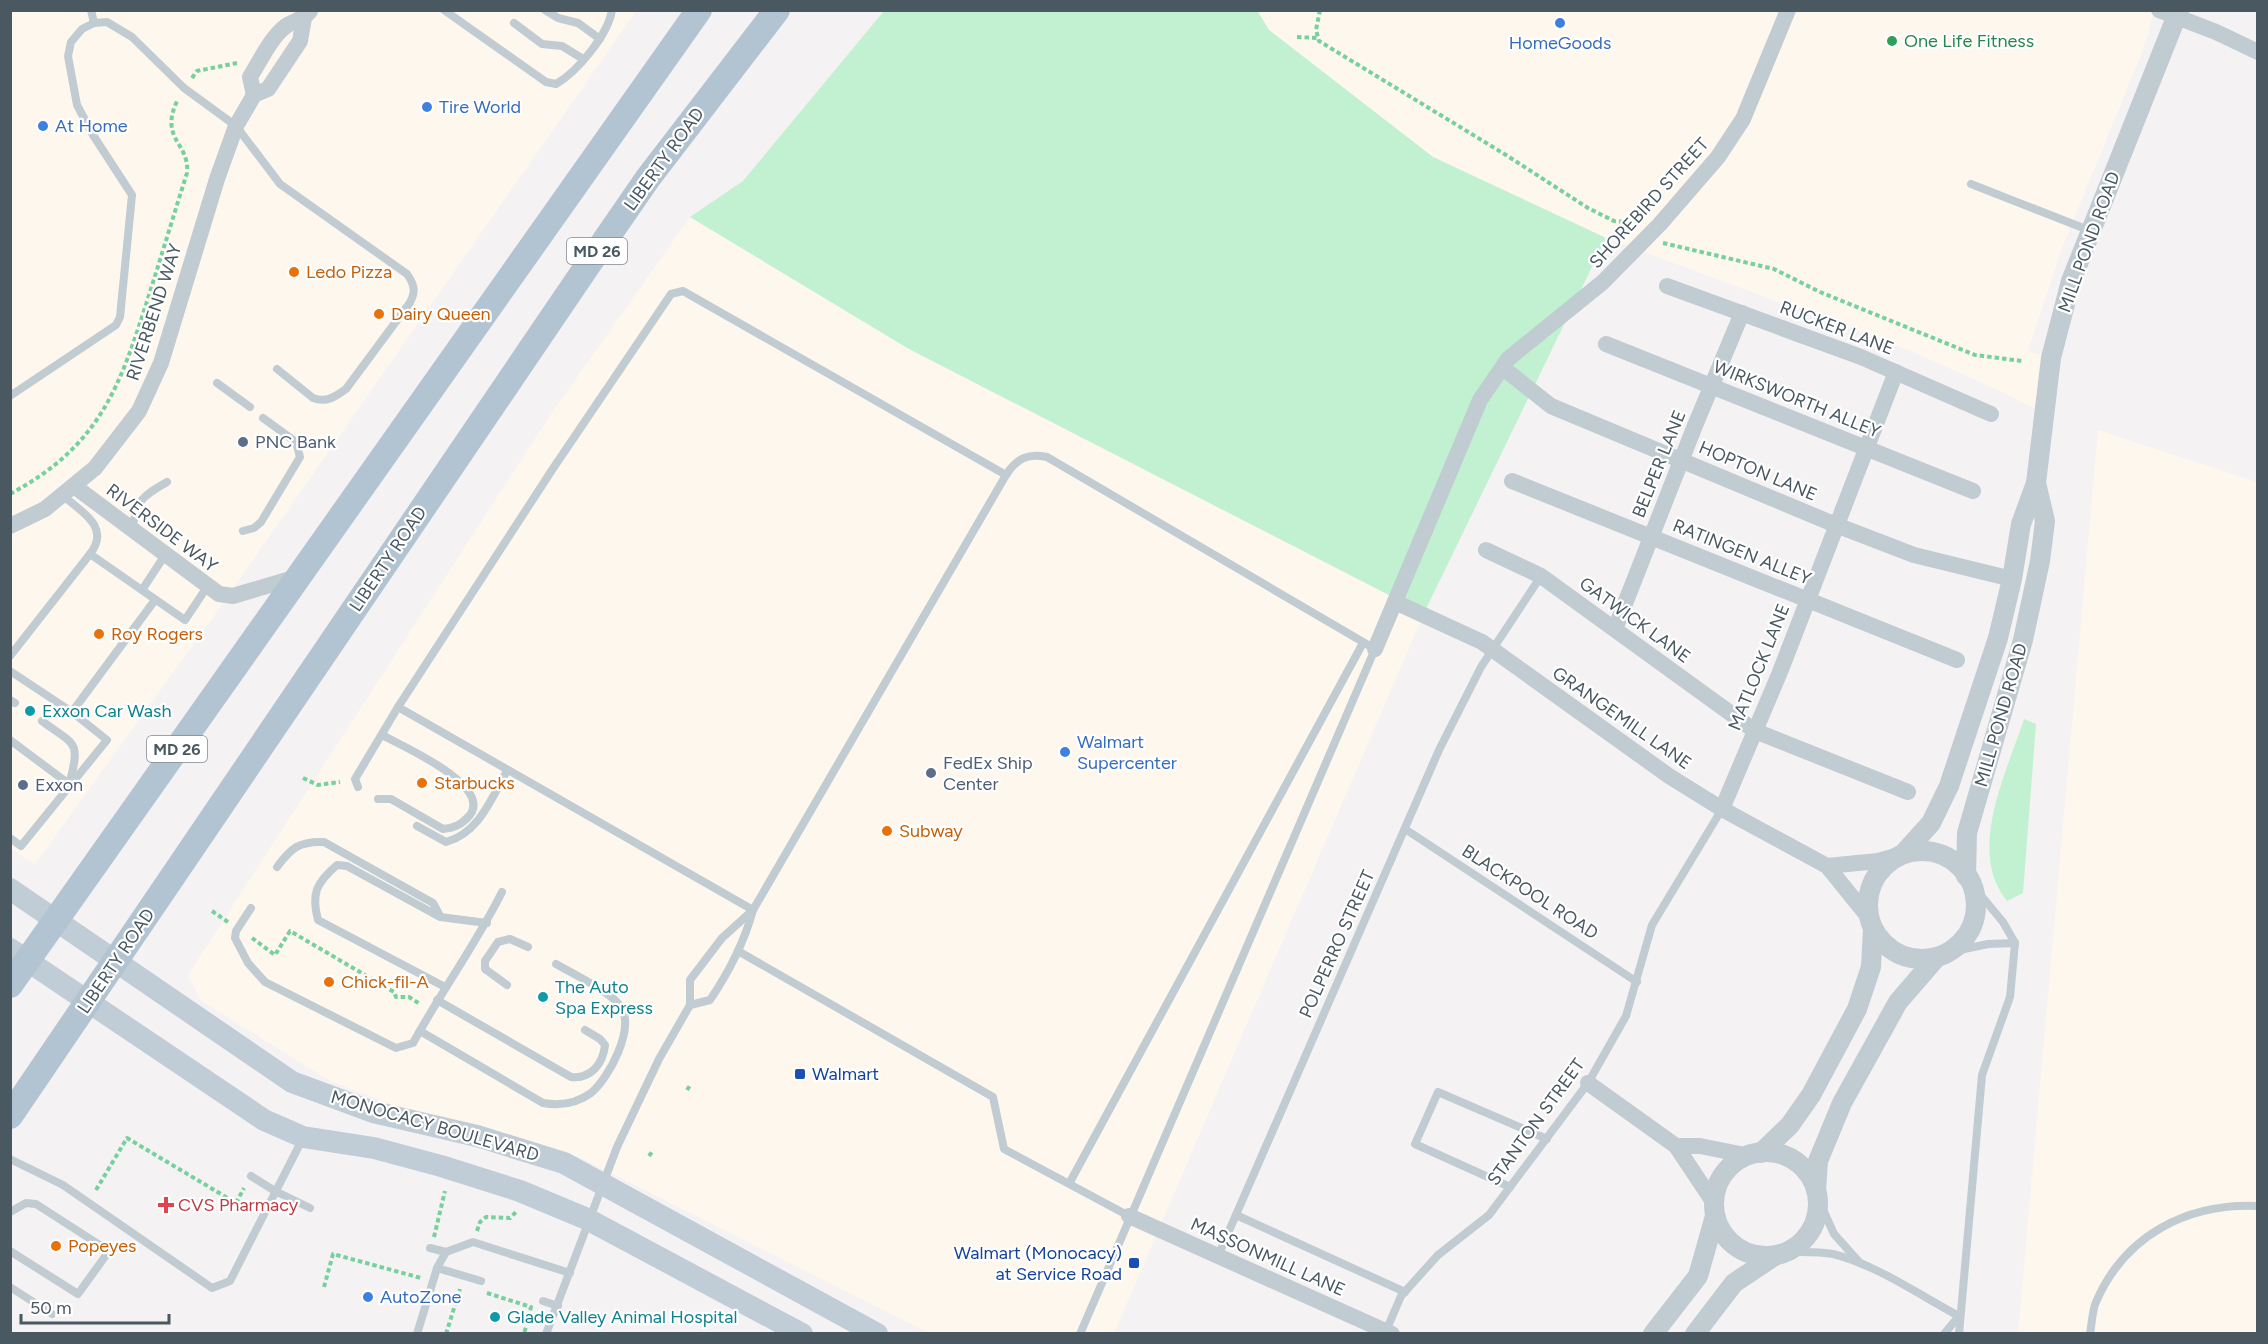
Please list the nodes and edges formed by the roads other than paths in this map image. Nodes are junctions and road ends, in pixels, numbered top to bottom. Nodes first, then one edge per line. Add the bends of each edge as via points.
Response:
1 (91, 10) edge
2 (444, 10) edge
3 (545, 10) edge
4 (777, 10) edge
5 (1788, 10) edge
6 (609, 13) edge
7 (2171, 13) edge
8 (308, 14) edge
9 (694, 14) edge
10 (94, 23) junction
11 (514, 23) dead end
12 (600, 39) junction
13 (2258, 52) edge
14 (583, 58) junction
15 (236, 126) junction
16 (1971, 183) dead end
17 (2091, 232) junction
18 (1667, 286) dead end
19 (1742, 314) junction
20 (1606, 344) dead end
21 (1503, 368) junction
22 (277, 369) dead end
23 (1896, 372) junction
24 (218, 383) dead end
25 (1712, 386) junction
26 (10, 396) edge
27 (250, 407) dead end
28 (1991, 414) dead end
29 (263, 418) dead end
30 (1866, 448) junction
31 (1681, 460) junction
32 (1006, 475) junction
33 (1512, 481) dead end
34 (167, 482) dead end
35 (2036, 483) junction
36 (68, 491) junction
37 (1973, 491) dead end
38 (1836, 525) junction
39 (10, 526) edge
40 (132, 530) junction
41 (243, 531) dead end
42 (1650, 537) junction
43 (1486, 550) dead end
44 (90, 555) junction
45 (165, 555) junction
46 (1541, 576) junction
47 (298, 577) junction
48 (2012, 579) junction
49 (207, 587) junction
50 (142, 591) junction
51 (1806, 599) junction
52 (155, 600) junction
53 (1395, 602) junction
54 (1615, 629) junction
55 (1369, 646) junction
56 (1492, 649) junction
57 (10, 656) edge
58 (1957, 660) dead end
59 (10, 671) edge
60 (398, 707) junction
61 (72, 712) junction
62 (42, 721) dead end
63 (1755, 731) junction
64 (382, 735) junction
65 (10, 740) edge
66 (507, 771) junction
67 (69, 784) junction
68 (358, 787) dead end
69 (1908, 792) dead end
70 (378, 799) dead end
71 (1722, 809) junction
72 (417, 826) dead end
73 (1405, 829) junction
74 (10, 838) edge
75 (1903, 854) junction
76 (1827, 866) junction
77 (277, 867) dead end
78 (1970, 881) junction
79 (10, 890) edge
80 (502, 892) dead end
81 (251, 908) dead end
82 (753, 910) junction
83 (441, 917) junction
84 (56, 921) junction
85 (486, 923) junction
86 (1871, 924) junction
87 (2015, 943) junction
88 (528, 946) dead end
89 (738, 951) junction
90 (19, 955) edge
91 (1943, 955) junction
92 (115, 962) junction
93 (556, 964) dead end
94 (1637, 982) junction
95 (10, 985) edge
96 (507, 985) dead end
97 (445, 987) junction
98 (437, 1000) junction
99 (88, 1002) junction
100 (690, 1005) junction
101 (585, 1030) dead end
102 (420, 1031) junction
103 (1588, 1083) junction
104 (10, 1116) edge
105 (303, 1137) junction
106 (1547, 1139) junction
107 (1676, 1146) junction
108 (1756, 1155) junction
109 (10, 1160) edge
110 (251, 1176) dead end
111 (1070, 1182) junction
112 (603, 1184) junction
113 (1510, 1187) junction
114 (275, 1191) junction
115 (1816, 1192) junction
116 (2258, 1206) edge
117 (310, 1208) dead end
118 (1715, 1209) junction
119 (10, 1212) edge
120 (1236, 1215) junction
121 (1129, 1216) junction
122 (590, 1220) junction
123 (430, 1248) dead end
124 (10, 1251) edge
125 (446, 1252) junction
126 (1781, 1254) junction
127 (1218, 1256) junction
128 (1860, 1264) junction
129 (437, 1268) junction
130 (570, 1273) junction
131 (481, 1281) dead end
132 (10, 1287) edge
133 (1405, 1292) junction
134 (543, 1301) dead end
135 (558, 1306) junction
136 (52, 1314) dead end
137 (1959, 1316) junction
138 (1389, 1332) edge
139 (417, 1334) edge
140 (546, 1334) edge
141 (802, 1334) edge
142 (877, 1334) edge
143 (1080, 1334) edge
144 (1653, 1334) edge
145 (1695, 1334) edge
146 (1944, 1334) edge
147 (1959, 1334) edge
148 (2090, 1334) edge

1 - 10 lane
2 - 14 lane via 546,82 556,84 567,78
3 - 12 lane via 578,23
4 - 92 main road, LIBERTY ROAD / MD 26 via 648,178
5 - 21 street, SHOREBIRD STREET via 1743,119 1718,157 1603,282 1542,330
6 - 12 lane
7 - 13 street
7 - 17 street, MILL POND ROAD
8 - 15 street, RIVERBEND WAY via 300,41 268,89 254,94
9 - 47 main road, MD 26
10 - 15 lane via 118,26 184,88
10 - 26 lane via 82,29 71,42 68,56 77,105 132,195 120,317 116,325
11 - 14 lane via 542,44 562,46
12 - 14 lane
15 - 22 lane via 280,184 407,274 413,283 409,304 346,389 335,397 319,400
15 - 36 street, RIVERBEND WAY via 157,372 140,411 114,446
16 - 17 lane
17 - 35 street, MILL POND ROAD via 2071,281 2053,348
18 - 19 street, RUCKER LANE
19 - 23 street, RUCKER LANE
19 - 25 street, BELPER LANE
20 - 25 street, WIRKSWORTH ALLEY
21 - 31 street, HOPTON LANE via 1551,406
21 - 53 street, SHOREBIRD STREET via 1480,400
23 - 28 street, RUCKER LANE
23 - 30 street, MATLOCK LANE
24 - 27 lane
25 - 30 street, WIRKSWORTH ALLEY
25 - 31 street, BELPER LANE
29 - 41 lane via 296,442 300,457 261,522
30 - 37 street, WIRKSWORTH ALLEY
30 - 38 street, MATLOCK LANE
31 - 38 street, HOPTON LANE
31 - 42 street, BELPER LANE
32 - 55 lane via 1023,457 1047,457
32 - 60 lane via 683,291 671,294
32 - 82 lane
33 - 42 street, RATINGEN ALLEY
34 - 40 lane via 138,502
35 - 48 street, MILL POND ROAD via 2021,524
35 - 78 street, MILL POND ROAD via 2045,521 2040,561 2023,640 1966,833
36 - 39 street, RIVERBEND WAY via 45,509
36 - 40 street, RIVERSIDE WAY
36 - 44 lane via 96,525 98,543
38 - 48 street, HOPTON LANE via 1914,555
38 - 51 street, MATLOCK LANE
40 - 45 street, RIVERSIDE WAY
42 - 51 street, RATINGEN ALLEY
42 - 54 street, BELPER LANE
43 - 46 street, GATWICK LANE
44 - 50 lane
44 - 57 lane
45 - 49 street, RIVERSIDE WAY
45 - 50 lane
46 - 54 street, GATWICK LANE
46 - 56 lane, POLPERRO STREET
47 - 49 street, RIVERSIDE WAY via 233,596
47 - 84 main road, MD 26
48 - 75 street, MILL POND ROAD via 1998,638 1949,786 1931,823
49 - 52 lane via 185,620
50 - 52 lane
51 - 58 street, RATINGEN ALLEY
51 - 63 street, MATLOCK LANE
52 - 61 lane
53 - 55 street, SHOREBIRD STREET
53 - 56 street, GRANGEMILL LANE
54 - 63 street, GATWICK LANE
55 - 111 lane
55 - 121 lane via 1154,1165
56 - 71 street, GRANGEMILL LANE via 1669,776
56 - 73 lane, POLPERRO STREET via 1439,750
59 - 61 lane
60 - 64 lane
60 - 66 lane
61 - 67 lane via 107,740
62 - 67 lane via 75,745 77,753
63 - 69 street, GATWICK LANE
63 - 71 street, MATLOCK LANE
64 - 68 lane via 356,779
64 - 70 lane via 466,786 474,799 474,810 464,823 442,829 391,799
65 - 67 lane
66 - 72 lane via 473,828 462,838 446,842
66 - 82 lane
67 - 74 lane via 21,846
71 - 76 street, GRANGEMILL LANE
71 - 94 lane, STANTON STREET via 1652,926
73 - 94 lane, BLACKPOOL ROAD
73 - 120 lane, POLPERRO STREET
75 - 76 street via 1878,861
75 - 78 street via 1941,854 1960,866
75 - 86 street, MILL POND ROAD via 1884,867 1871,885
76 - 86 street
77 - 83 lane via 290,849 305,841 324,842 433,903
78 - 87 lane
78 - 91 street, MILL POND ROAD via 1977,901 1970,930 1962,943
79 - 84 main road, MONOCACY BOULEVARD
80 - 85 lane
81 - 102 lane via 235,938 248,963 265,982 396,1048 413,1043
82 - 89 lane
82 - 100 lane via 722,938 690,980
83 - 85 lane
83 - 97 lane via 347,866 337,866 324,876 313,900 318,920
84 - 90 main road, MD 26
84 - 92 main road, MONOCACY BOULEVARD
85 - 97 lane
86 - 91 street via 1892,951 1921,960
86 - 108 street, MILL POND ROAD via 1871,968 1857,1009 1811,1095 1790,1125
87 - 91 lane via 1988,944
87 - 137 lane via 2010,997 1982,1075
88 - 96 lane via 510,939 498,942 485,961 490,975
89 - 100 lane via 710,1000
89 - 111 lane via 993,1097 1004,1149
90 - 95 main road, MD 26
90 - 99 main road, MONOCACY BOULEVARD
91 - 115 street, MILL POND ROAD via 1898,1002 1842,1103 1818,1161
92 - 99 main road, LIBERTY ROAD / MD 26
92 - 112 main road, MONOCACY BOULEVARD via 292,1082 373,1112 535,1153
93 - 102 lane via 620,1006 628,1022 624,1040 605,1076 591,1092 577,1100 561,1106 543,1103
94 - 103 lane, STANTON STREET via 1626,1016
97 - 98 lane
98 - 101 lane via 571,1077 593,1072 604,1054 605,1045
98 - 102 lane
99 - 104 main road, LIBERTY ROAD / MD 26
99 - 105 main road, MONOCACY BOULEVARD via 264,1120
100 - 112 lane via 635,1105
103 - 106 lane, STANTON STREET
103 - 107 street
105 - 114 lane
105 - 122 main road, MONOCACY BOULEVARD via 374,1148 441,1166 520,1191
106 - 113 lane, STANTON STREET
106 - 113 lane via 1438,1092 1415,1144
107 - 108 street
107 - 118 street
108 - 115 street via 1784,1155 1797,1162
108 - 118 street, MILL POND ROAD via 1727,1170 1718,1184
109 - 114 lane via 63,1185 212,1288 230,1281
110 - 114 lane
111 - 121 lane
112 - 122 lane
112 - 142 main road, MONOCACY BOULEVARD
113 - 133 lane, STANTON STREET via 1489,1215 1438,1255
114 - 117 lane
115 - 126 street, MILL POND ROAD via 1817,1215 1812,1229
115 - 128 lane via 1834,1234
116 - 148 lane via 2227,1204 2152,1231 2116,1264 2095,1303
118 - 126 street via 1721,1231 1738,1247 1760,1256
118 - 144 street, MILL POND ROAD via 1698,1276
119 - 124 lane via 26,1203 36,1204 109,1251 78,1294
120 - 127 lane, POLPERRO STREET
120 - 133 lane
121 - 127 street, MASSONMILL LANE
121 - 143 lane
122 - 130 lane
122 - 141 main road, MONOCACY BOULEVARD
123 - 125 lane
125 - 129 lane
125 - 130 lane via 473,1242
126 - 128 lane via 1833,1254
126 - 145 street, MILL POND ROAD via 1734,1283
127 - 138 street, MASSONMILL LANE
128 - 137 lane
129 - 131 lane
129 - 139 lane
130 - 135 lane
132 - 136 lane
133 - 138 lane, STANTON STREET
134 - 135 lane
135 - 140 lane
137 - 146 lane
137 - 147 lane

